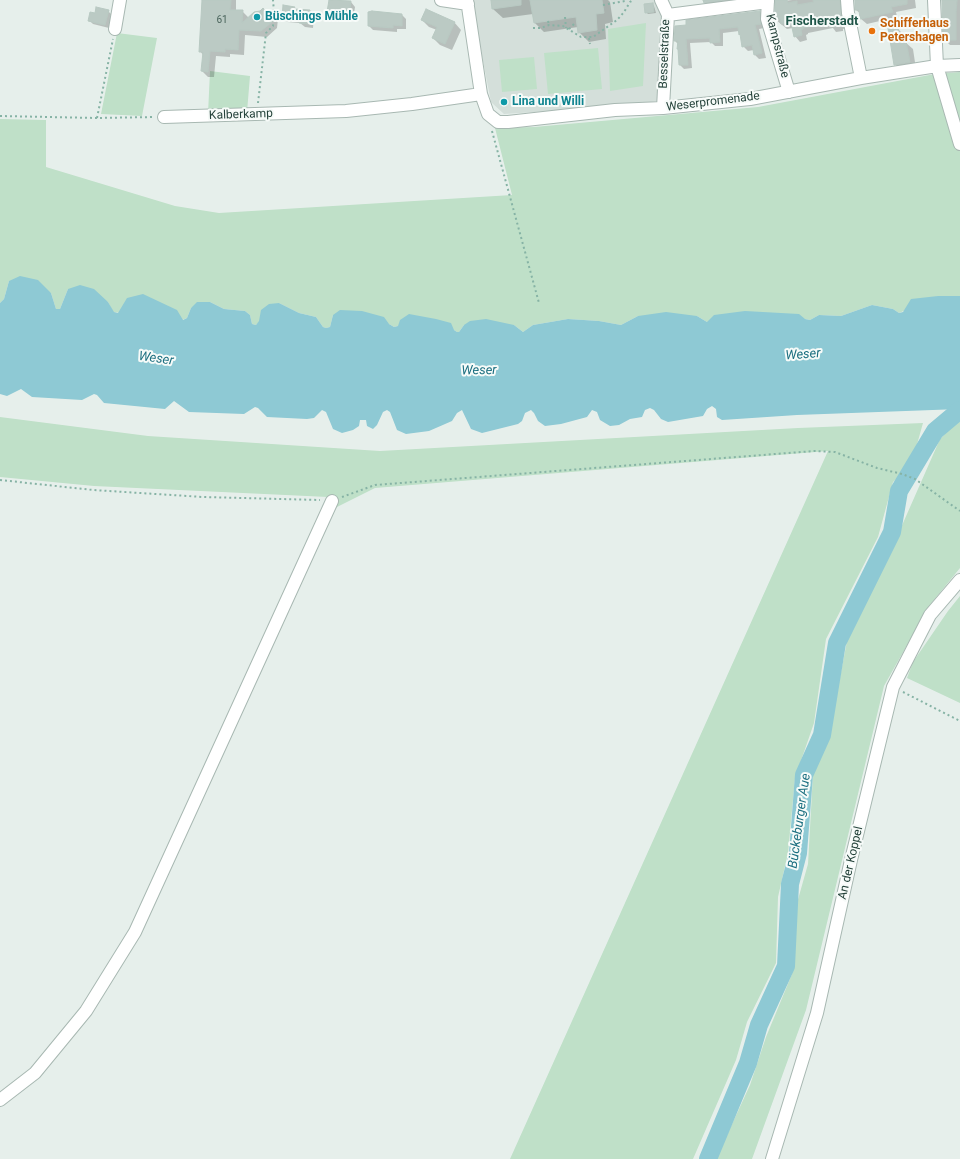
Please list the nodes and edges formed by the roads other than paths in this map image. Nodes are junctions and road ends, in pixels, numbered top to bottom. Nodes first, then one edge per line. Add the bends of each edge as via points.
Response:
1 (120, 0) edge
2 (441, 0) edge
3 (661, 0) edge
4 (847, 0) edge
5 (934, 0) edge
6 (768, 1) edge
7 (468, 2) edge
8 (668, 15) junction
9 (115, 29) road end
10 (960, 65) edge
11 (937, 66) junction
12 (861, 78) junction
13 (789, 92) junction
14 (481, 94) junction
15 (663, 108) junction
16 (164, 117) road end
17 (960, 144) edge
18 (332, 501) road end
19 (960, 580) edge
20 (0, 1100) edge
21 (772, 1159) edge

1 - 9 street
2 - 7 street
3 - 8 street, Besselstraße
4 - 12 street
5 - 11 street
6 - 8 street
6 - 13 street, Kampstraße via 767,18
7 - 14 street
8 - 15 street, Besselstraße
10 - 11 street, Weserpromenade
11 - 12 street, Weserpromenade
11 - 17 street
12 - 13 street, Weserpromenade
13 - 15 street, Weserpromenade via 750,99
14 - 15 street, Weserpromenade via 488,114 498,122 615,110
14 - 16 street, Kalberkamp via 346,111
18 - 20 street via 135,932 86,1011 35,1073
19 - 21 street, An der Koppel via 930,615 893,687 817,1013

